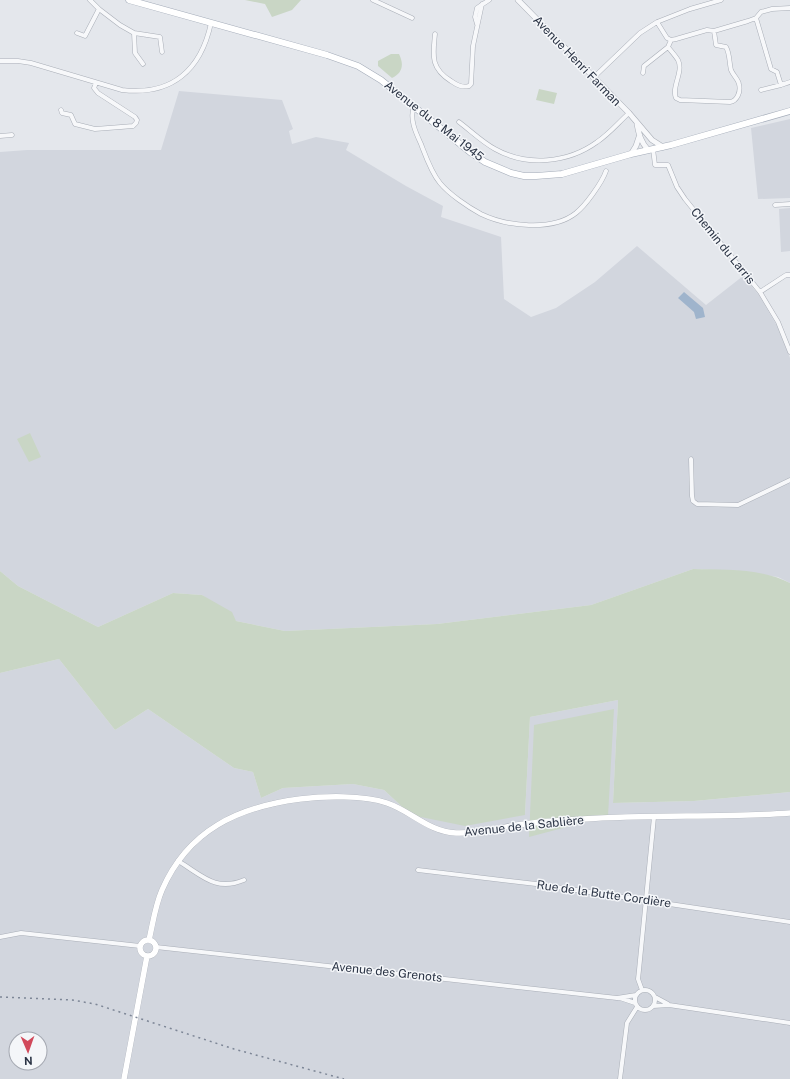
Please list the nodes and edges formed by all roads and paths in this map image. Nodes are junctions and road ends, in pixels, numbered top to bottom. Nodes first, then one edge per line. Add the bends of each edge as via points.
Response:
1 (90, 0) edge
2 (129, 0) edge
3 (373, 0) edge
4 (478, 0) edge
5 (489, 0) edge
6 (518, 0) edge
7 (721, 0) edge
8 (482, 4) junction
9 (790, 8) edge
10 (99, 9) junction
11 (412, 18) dead end
12 (756, 18) junction
13 (657, 22) junction
14 (211, 23) junction
15 (714, 31) junction
16 (134, 33) junction
17 (77, 34) dead end
18 (435, 34) dead end
19 (671, 40) junction
20 (668, 47) junction
21 (162, 52) dead end
22 (0, 61) edge
23 (143, 64) dead end
24 (643, 73) dead end
25 (593, 78) junction
26 (790, 82) edge
27 (96, 83) junction
28 (781, 84) junction
29 (761, 90) dead end
30 (414, 106) junction
31 (61, 110) dead end
32 (790, 111) edge
33 (628, 113) junction
34 (459, 122) dead end
35 (637, 123) junction
36 (12, 135) dead end
37 (0, 136) edge
38 (639, 137) junction
39 (652, 140) junction
40 (663, 147) junction
41 (651, 150) junction
42 (631, 154) junction
43 (606, 172) dead end
44 (790, 204) edge
45 (776, 205) dead end
46 (790, 275) edge
47 (760, 292) junction
48 (790, 352) edge
49 (691, 459) dead end
50 (790, 480) edge
51 (790, 812) edge
52 (654, 817) junction
53 (178, 861) junction
54 (418, 870) dead end
55 (244, 880) dead end
56 (646, 900) junction
57 (790, 922) edge
58 (0, 937) edge
59 (149, 940) junction
60 (140, 946) junction
61 (156, 947) junction
62 (147, 956) junction
63 (642, 990) junction
64 (636, 995) junction
65 (655, 997) junction
66 (617, 998) junction
67 (669, 1004) junction
68 (636, 1005) junction
69 (653, 1006) junction
70 (644, 1010) junction
71 (633, 1015) junction
72 (790, 1024) edge
73 (124, 1079) edge
74 (620, 1079) edge

1 - 10 street
2 - 14 main road, Avenue du 8 Mai 1945
3 - 11 street
4 - 8 street
5 - 8 street
6 - 25 street, Avenue Henri Farman
7 - 13 street via 690,8
8 - 18 street via 476,8 477,24 469,86 461,86 447,79 435,66
9 - 12 street via 761,12
10 - 16 street
10 - 17 street via 84,36
12 - 15 street
12 - 28 street via 771,69 777,72
13 - 19 street
13 - 25 street via 640,34
14 - 27 street via 208,37 195,63 171,83 160,88 136,92
14 - 30 main road, Avenue du 8 Mai 1945 via 346,61 381,80
15 - 19 street via 707,30
15 - 20 street via 716,45 726,47 731,70 739,85 734,101 676,98 674,92 680,67
16 - 21 street via 160,37
16 - 23 street via 135,53
19 - 20 street
20 - 24 street via 644,66
22 - 27 street via 18,61
25 - 33 street, Avenue Henri Farman
26 - 28 street
27 - 31 street via 94,88 98,93 135,117 137,120 133,126 91,128 74,124 71,115 62,113
28 - 29 street
30 - 42 main road, Avenue du 8 Mai 1945 via 470,152 511,173 536,176 562,174
30 - 43 street via 413,124 438,181 481,214 522,225 544,224 564,219 585,205
32 - 40 main road, Avenue du 8 Mai 1945
33 - 34 street via 608,134 586,149 565,158 551,160 525,160 497,150
33 - 35 street, Avenue Henri Farman
35 - 38 street
35 - 39 street, Avenue Henri Farman
36 - 37 street
38 - 41 street
38 - 42 street
39 - 40 street, Avenue Henri Farman
39 - 41 street
40 - 41 main road, Avenue du 8 Mai 1945
41 - 42 main road, Avenue du 8 Mai 1945
41 - 47 street, Chemin du Larris via 655,165 668,165 685,199
44 - 45 street
46 - 47 street
47 - 48 street, Chemin du Larris via 778,322
49 - 50 street via 692,496 697,504 738,505
51 - 52 main road, Avenue de la Sablière
52 - 53 main road, Avenue de la Sablière via 583,819 454,833 427,826 386,803 366,799 307,798 264,805 231,817 199,838
52 - 56 street
53 - 55 street via 208,880 233,885
53 - 59 main road, Avenue de la Sablière via 161,891
54 - 56 street, Rue de la Butte Cordière
56 - 57 street, Rue de la Butte Cordière
56 - 63 street via 638,979
58 - 60 street via 21,933
59 - 60 main road via 142,942
59 - 61 main road
60 - 62 main road via 141,952
61 - 62 main road via 153,954
61 - 66 street, Avenue des Grenots
62 - 73 main road
63 - 64 street
63 - 65 street via 651,991
64 - 66 street, Avenue des Grenots
64 - 68 street
65 - 67 street
65 - 69 street
66 - 68 street, Avenue des Grenots
67 - 69 street
67 - 72 street
68 - 70 street
68 - 71 street
69 - 70 street
70 - 71 street
71 - 74 street via 627,1023

